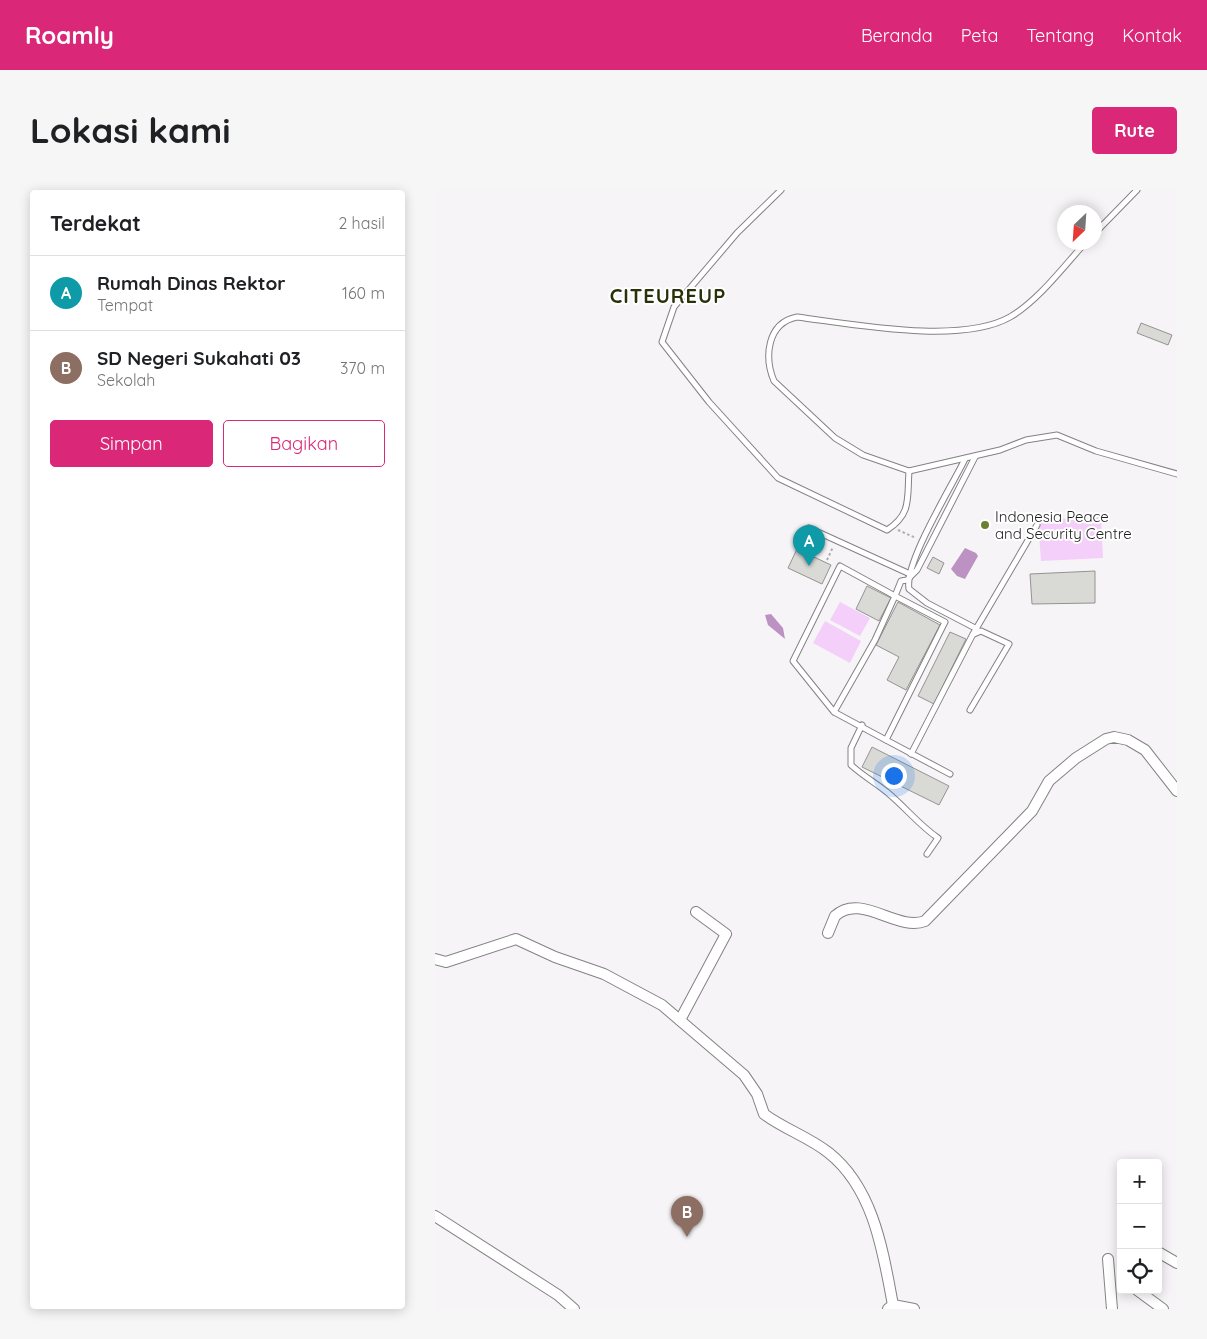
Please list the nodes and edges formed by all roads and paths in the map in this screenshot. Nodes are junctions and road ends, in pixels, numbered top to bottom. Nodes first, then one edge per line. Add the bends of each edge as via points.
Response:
1 (781, 190) edge
2 (1137, 190) edge
3 (1102, 226) edge
4 (1078, 250) edge
5 (975, 457) junction
6 (965, 459) junction
7 (909, 471) junction
8 (1177, 474) edge
9 (1037, 525) dead end
10 (892, 527) junction
11 (809, 528) dead end
12 (836, 540) junction
13 (923, 542) junction
14 (827, 560) dead end
15 (910, 574) junction
16 (907, 580) junction
17 (895, 596) junction
18 (977, 628) junction
19 (973, 634) junction
20 (970, 710) dead end
21 (834, 712) junction
22 (862, 725) junction
23 (886, 740) junction
24 (911, 754) junction
25 (950, 774) dead end
26 (1177, 791) edge
27 (927, 854) dead end
28 (696, 912) dead end
29 (828, 933) dead end
30 (435, 959) edge
31 (680, 1020) junction
32 (435, 1216) edge
33 (1162, 1254) edge
34 (1108, 1259) dead end
35 (1177, 1263) edge
36 (1142, 1294) edge
37 (890, 1307) edge
38 (574, 1309) edge
39 (914, 1309) edge
40 (1112, 1309) edge
41 (1163, 1309) edge

1 - 10 lane via 737,233 674,307 662,342 709,402 778,478 887,530
2 - 3 lane
4 - 7 lane via 1023,308 997,324 979,329 886,328 797,317 779,326 770,345 768,360 774,381 835,438 863,455
5 - 6 lane
5 - 8 lane via 1026,440 1057,435 1096,451
5 - 16 lane via 917,570
6 - 7 lane
6 - 13 lane
7 - 10 lane via 906,509
9 - 18 lane
10 - 13 path
11 - 12 lane
12 - 14 path
12 - 15 lane
13 - 15 lane
15 - 16 lane
16 - 17 lane via 901,581
16 - 18 lane via 909,589 927,603
17 - 21 lane via 875,640
17 - 21 lane via 840,566 793,662
17 - 23 lane via 945,622
18 - 19 lane
19 - 20 lane via 981,631 1009,644
19 - 24 lane
21 - 22 lane
22 - 23 lane
22 - 27 lane via 851,748 851,765 938,838
23 - 24 lane
24 - 25 lane
26 - 29 street via 1145,750 1128,740 1105,739 1049,781 1033,811 925,921 909,924 866,910 845,910 835,916
28 - 31 street via 726,934
30 - 31 street via 446,962 516,938 555,957 604,974
31 - 37 street via 744,1075 757,1094 764,1114 830,1154 850,1175 875,1225
32 - 38 street via 558,1295
33 - 35 street
34 - 40 street
36 - 41 street
37 - 39 street

